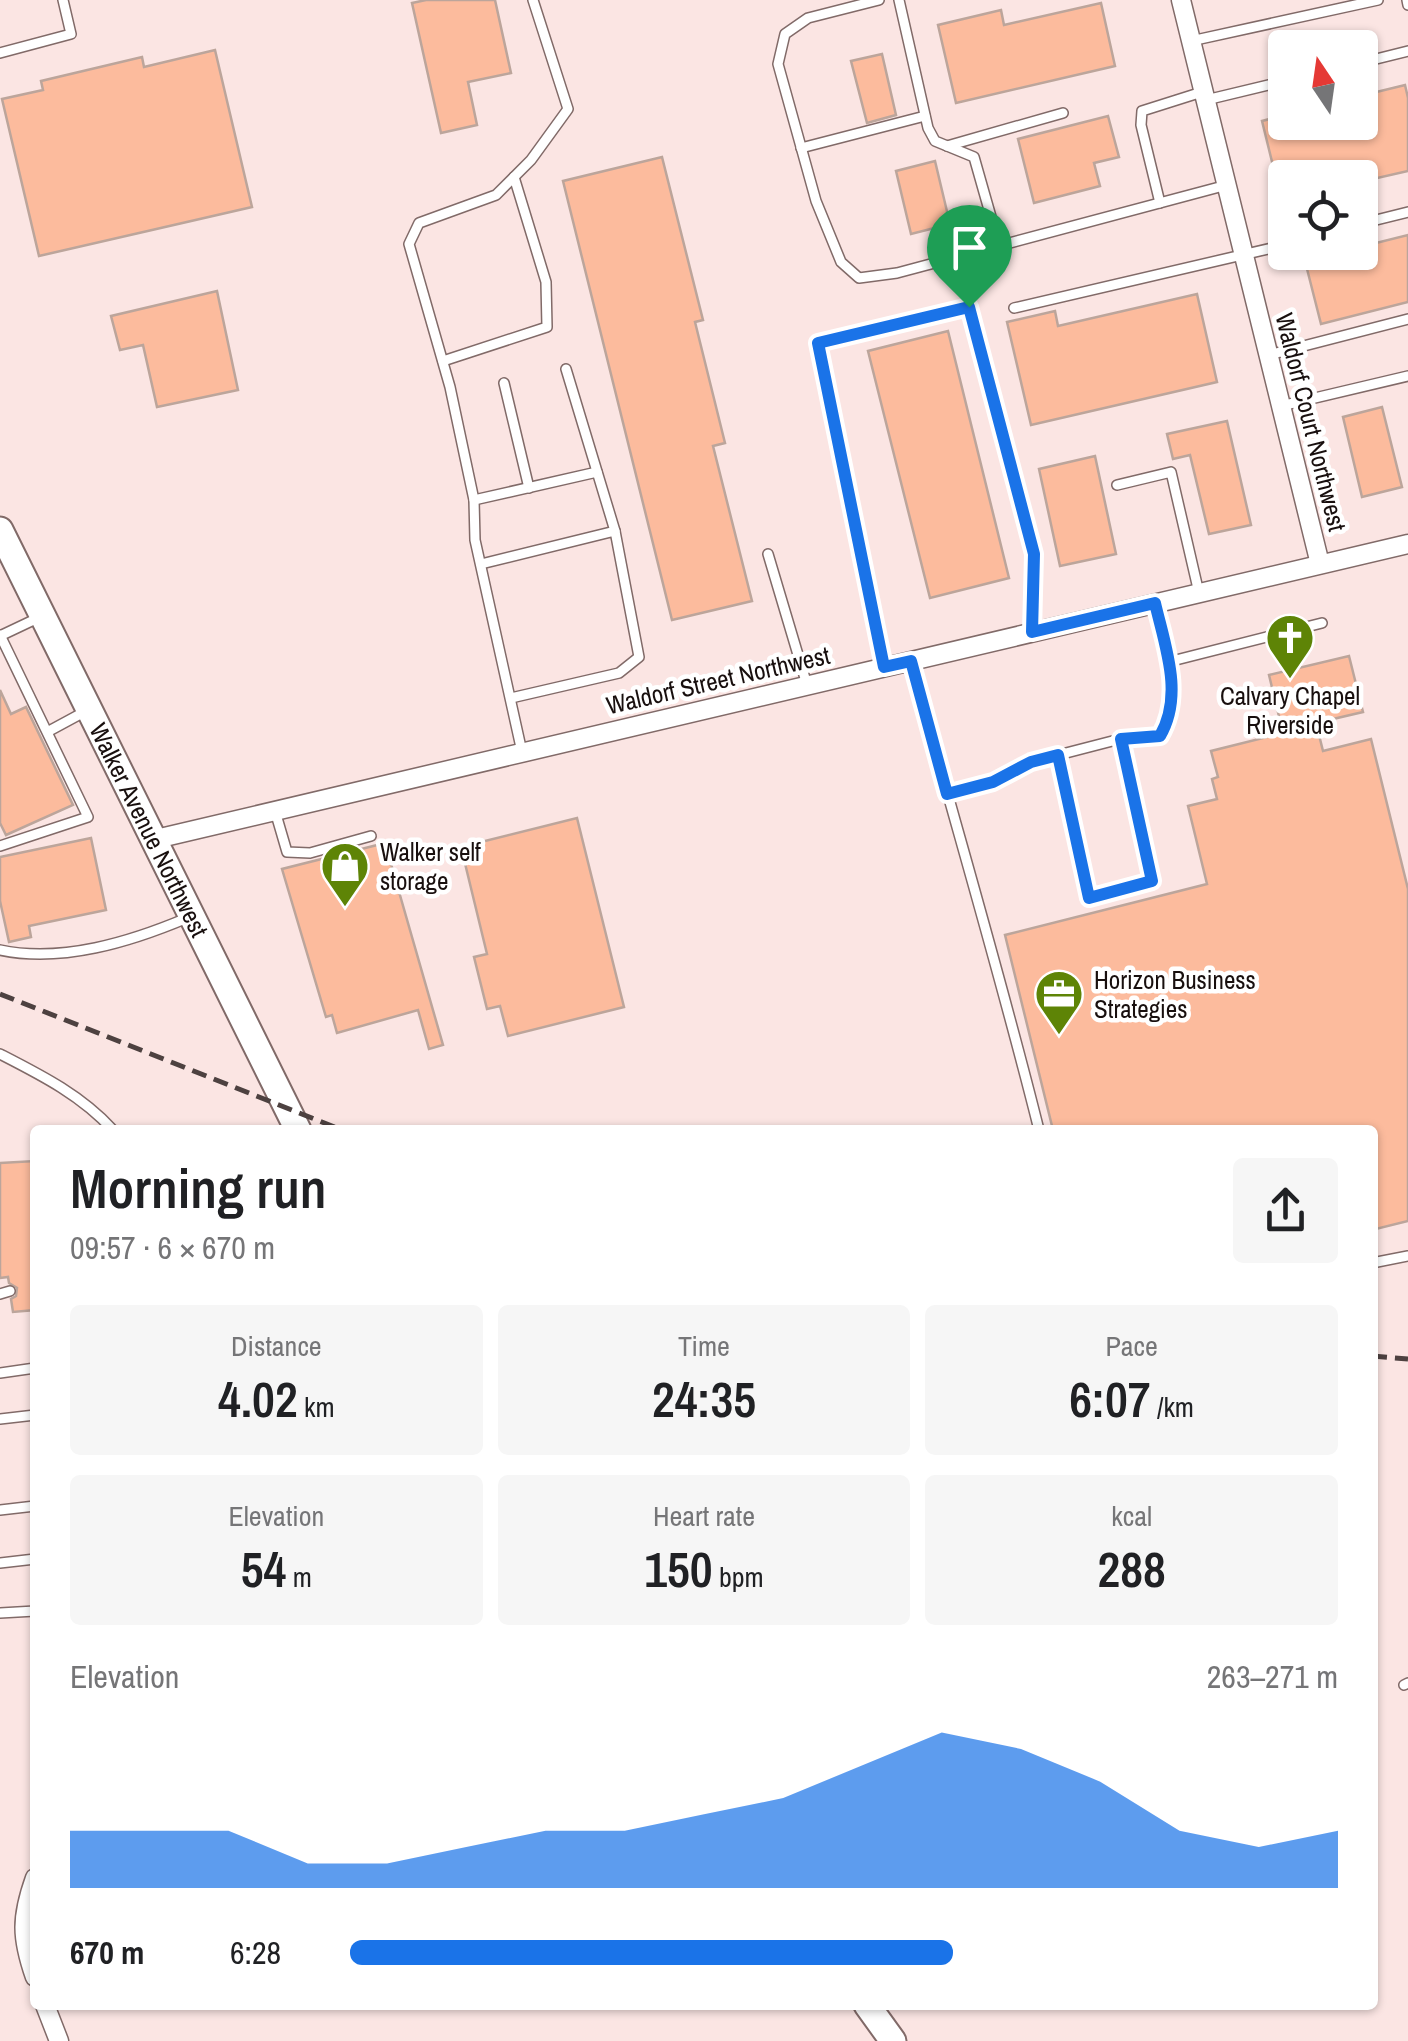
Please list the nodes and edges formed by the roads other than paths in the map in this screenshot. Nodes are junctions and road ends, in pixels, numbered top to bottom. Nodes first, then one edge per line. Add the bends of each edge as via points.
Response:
1 (63, 0) edge
2 (533, 0) edge
3 (879, 0) edge
4 (898, 0) edge
5 (1181, 0) edge
6 (1378, 0) edge
7 (1192, 42) junction
8 (1408, 51) edge
9 (0, 52) edge
10 (1378, 58) edge
11 (1268, 84) edge
12 (1205, 96) junction
13 (1063, 113) dead end
14 (925, 116) junction
15 (944, 146) junction
16 (801, 148) junction
17 (514, 177) junction
18 (1227, 185) junction
19 (1160, 203) junction
20 (1408, 212) edge
21 (1378, 220) edge
22 (1000, 245) junction
23 (1268, 249) edge
24 (1244, 256) junction
25 (1014, 308) dead end
26 (1408, 319) edge
27 (1268, 355) junction
28 (443, 361) junction
29 (566, 369) dead end
30 (1408, 376) edge
31 (504, 383) dead end
32 (1281, 406) junction
33 (597, 472) junction
34 (1117, 485) dead end
35 (529, 488) junction
36 (474, 500) junction
37 (0, 530) edge
38 (615, 531) junction
39 (1408, 544) edge
40 (768, 554) dead end
41 (480, 564) junction
42 (1320, 564) junction
43 (1199, 593) junction
44 (1155, 603) junction
45 (43, 615) junction
46 (1322, 624) dead end
47 (1032, 632) junction
48 (1, 635) edge
49 (911, 661) junction
50 (1168, 662) junction
51 (884, 667) junction
52 (807, 685) junction
53 (511, 698) junction
54 (90, 709) junction
55 (49, 731) junction
56 (1121, 739) junction
57 (522, 752) junction
58 (1058, 755) junction
59 (947, 794) junction
60 (275, 810) junction
61 (371, 836) dead end
62 (156, 839) junction
63 (0, 846) edge
64 (194, 914) junction
65 (0, 950) edge
66 (0, 1054) edge
67 (108, 1125) edge
68 (296, 1125) edge
69 (1038, 1125) edge
70 (1408, 1256) edge
71 (1378, 1263) edge
72 (30, 1369) edge
73 (0, 1372) edge
74 (30, 1416) edge
75 (0, 1419) edge
76 (30, 1507) edge
77 (0, 1510) edge
78 (30, 1560) edge
79 (0, 1563) edge
80 (30, 1611) edge
81 (0, 1613) edge
82 (30, 1892) edge
83 (30, 1955) edge
84 (48, 2010) edge
85 (870, 2010) edge
86 (59, 2041) edge
87 (893, 2041) edge

1 - 9 lane via 71,34
2 - 17 lane via 568,109
3 - 16 lane via 808,18 785,34 778,64
4 - 14 lane
5 - 7 street, Waldorf Court Northwest
6 - 7 lane
7 - 12 street, Waldorf Court Northwest
8 - 10 lane
11 - 12 lane
12 - 18 street, Waldorf Court Northwest
12 - 19 lane via 1142,111
13 - 15 lane
14 - 15 lane
14 - 16 lane
15 - 22 lane via 974,157
16 - 22 lane via 841,262 859,278
17 - 28 lane via 496,195 418,223 409,244
17 - 28 lane via 546,282 547,327
18 - 19 lane
18 - 24 street, Waldorf Court Northwest
19 - 22 lane
20 - 21 lane
23 - 24 lane
24 - 25 lane
24 - 27 street, Waldorf Court Northwest
26 - 27 lane
27 - 32 street, Waldorf Court Northwest
28 - 36 lane
29 - 33 lane
30 - 32 lane
31 - 35 lane
32 - 42 street, Waldorf Court Northwest
33 - 35 lane
33 - 38 lane
34 - 43 lane via 1171,472
35 - 36 lane
36 - 41 lane
37 - 45 main road, Walker Avenue Northwest
38 - 41 lane
38 - 53 lane via 639,657 619,673
39 - 42 street, Waldorf Street Northwest
40 - 52 lane
41 - 53 lane
42 - 43 street, Waldorf Street Northwest
43 - 44 street, Waldorf Street Northwest
44 - 47 street, Waldorf Street Northwest
44 - 50 lane
45 - 48 lane
45 - 54 main road, Walker Avenue Northwest
46 - 50 lane
47 - 49 street, Waldorf Street Northwest
47 - 51 lane via 1034,554 969,307 818,343
48 - 55 lane
49 - 51 street, Waldorf Street Northwest
49 - 59 lane
50 - 56 lane via 1167,725 1160,736
51 - 52 street, Waldorf Street Northwest
52 - 57 street, Waldorf Street Northwest
53 - 57 lane
54 - 55 lane
54 - 62 main road, Walker Avenue Northwest
55 - 63 lane via 88,817
56 - 58 lane
56 - 58 lane via 1152,881 1089,898
57 - 60 street, Waldorf Street Northwest
58 - 59 lane
59 - 69 lane
60 - 61 lane via 288,852 310,853
60 - 62 street, Waldorf Street Northwest
62 - 64 main road, Walker Avenue Northwest
64 - 65 lane via 114,944
64 - 68 main road, Walker Avenue Northwest
66 - 67 lane via 60,1085
70 - 71 lane
72 - 73 lane
74 - 75 lane
76 - 77 lane
78 - 79 lane
80 - 81 lane
82 - 83 street via 23,1924
84 - 86 street
85 - 87 main road

